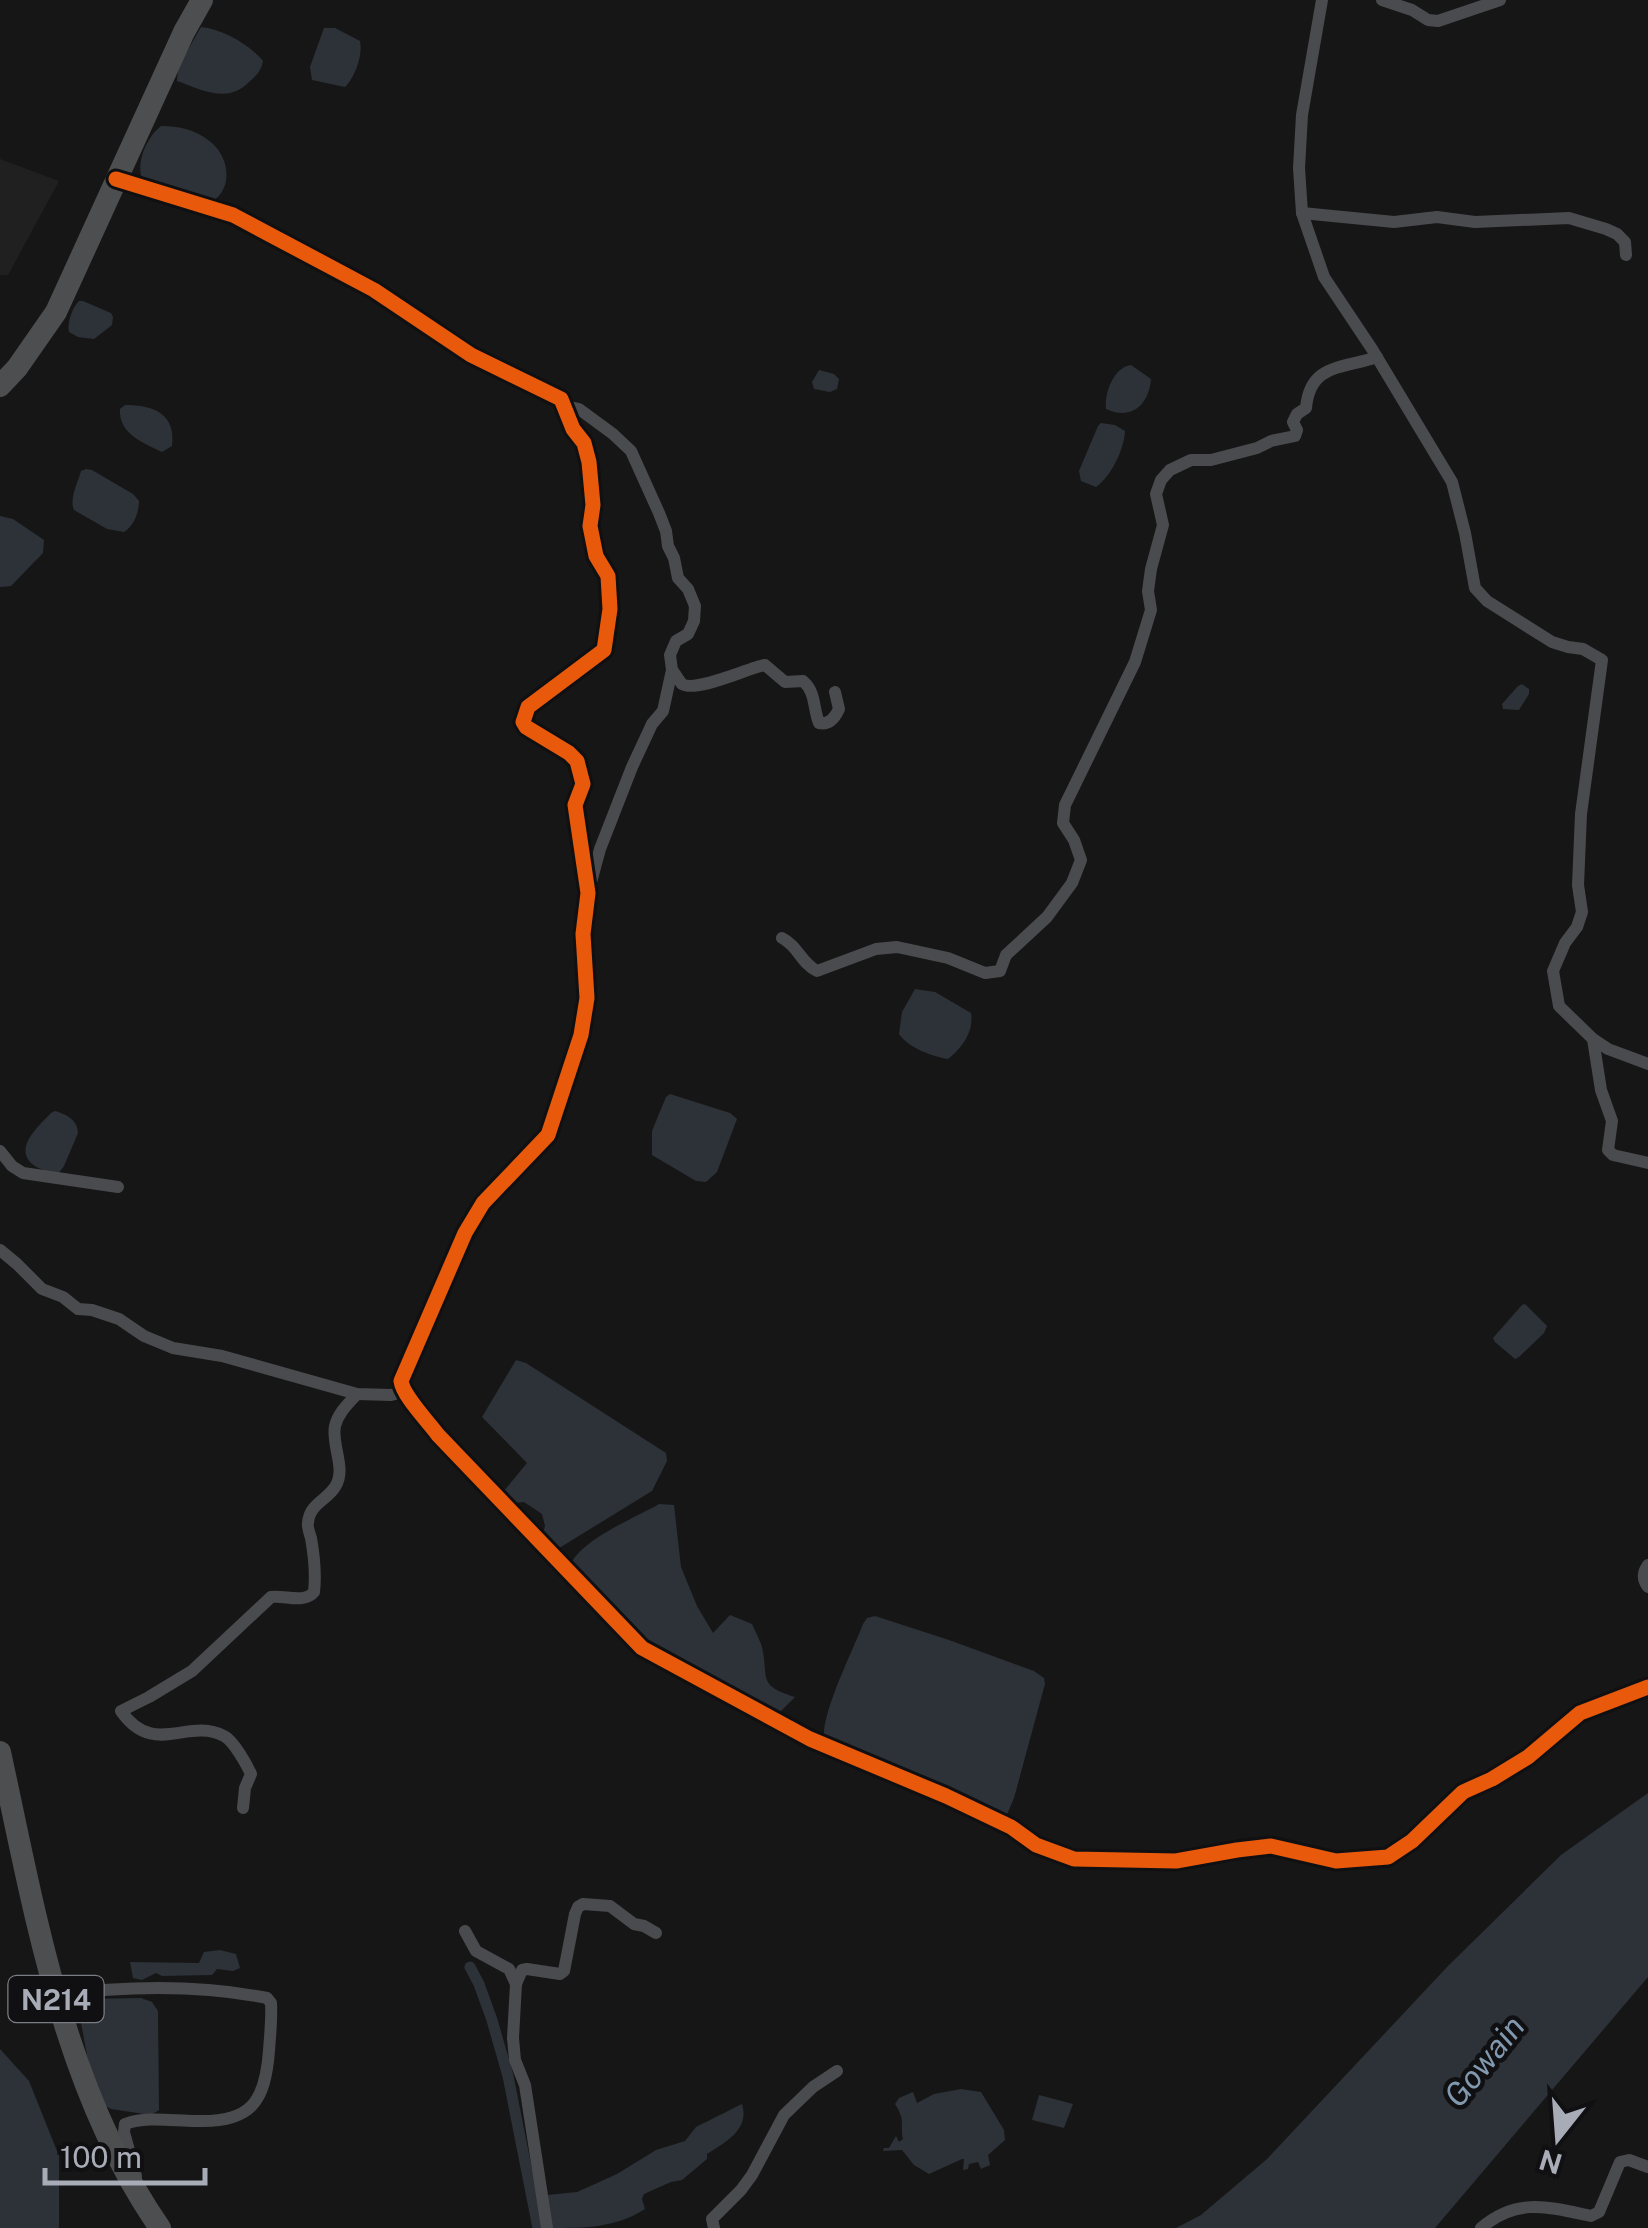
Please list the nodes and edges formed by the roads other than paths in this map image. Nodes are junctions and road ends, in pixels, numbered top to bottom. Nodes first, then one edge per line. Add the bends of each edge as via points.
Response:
1 (202, 0) edge
2 (1322, 0) edge
3 (1382, 0) edge
4 (1500, 0) edge
5 (116, 179) junction
6 (1302, 213) junction
7 (1626, 256) dead end
8 (1376, 357) junction
9 (0, 386) edge
10 (565, 406) junction
11 (672, 670) junction
12 (835, 692) dead end
13 (588, 893) junction
14 (782, 938) dead end
15 (1593, 1039) junction
16 (1648, 1064) edge
17 (0, 1151) edge
18 (1648, 1163) edge
19 (118, 1187) dead end
20 (0, 1250) edge
21 (403, 1392) junction
22 (357, 1394) junction
23 (1648, 1565) edge
24 (1648, 1587) edge
25 (1648, 1687) edge
26 (0, 1752) edge
27 (243, 1808) dead end
28 (465, 1931) dead end
29 (656, 1933) dead end
30 (516, 1984) junction
31 (54, 1995) junction
32 (837, 2072) dead end
33 (1648, 2167) edge
34 (141, 2200) junction
35 (160, 2228) edge
36 (547, 2228) edge
37 (714, 2228) edge
38 (1481, 2228) edge

1 - 5 highway
2 - 6 street via 1302,115
3 - 4 street via 1438,21
5 - 9 highway via 56,312
5 - 10 street via 232,214
6 - 7 street via 1394,222 1569,218 1617,234
6 - 8 street via 1324,277
8 - 14 street via 1318,376 1293,422 1295,436 1191,460 1161,480 1156,494 1163,524 1151,568 1151,610 1135,662 1065,805 1063,823 1081,860 1072,883 1006,955 1000,972 897,948 817,970
8 - 15 street via 1452,482 1475,588 1552,642 1602,660 1580,814 1582,912 1553,971 1560,1006
10 - 11 street via 630,451 659,513 678,578 695,606 688,634 670,655
10 - 13 street via 589,462 590,526 608,576 610,608 604,650 528,707 524,722 576,760 583,784 575,805
11 - 12 street via 691,686 765,664 785,682 808,686 823,724 839,710
11 - 13 street via 662,711 632,768
13 - 21 street via 584,1020 548,1136 483,1203 464,1233 400,1381
15 - 16 street
15 - 18 street via 1612,1121 1608,1150
17 - 19 street via 23,1174
20 - 22 street via 42,1289 173,1348
21 - 22 street
21 - 25 street via 642,1648 810,1739 1074,1859 1176,1861 1271,1846 1336,1861 1388,1857 1463,1792 1528,1757 1580,1713
22 - 27 street via 336,1425 339,1476 307,1524 314,1592 304,1599 271,1597 192,1671 122,1710 145,1732 210,1732 232,1741 251,1774
23 - 24 street
26 - 31 highway, N214
28 - 30 street via 476,1950 509,1970
29 - 30 street via 610,1906 582,1904 564,1971 522,1970
30 - 36 street via 515,2060
31 - 34 highway, N214 via 105,2129
31 - 34 street via 174,1987 236,1992 271,2004 264,2083 246,2112 226,2120 125,2124
32 - 37 street via 784,2116 752,2175 712,2219
33 - 38 street via 1620,2162 1599,2212 1591,2216 1532,2205 1494,2216
34 - 35 highway, N214

